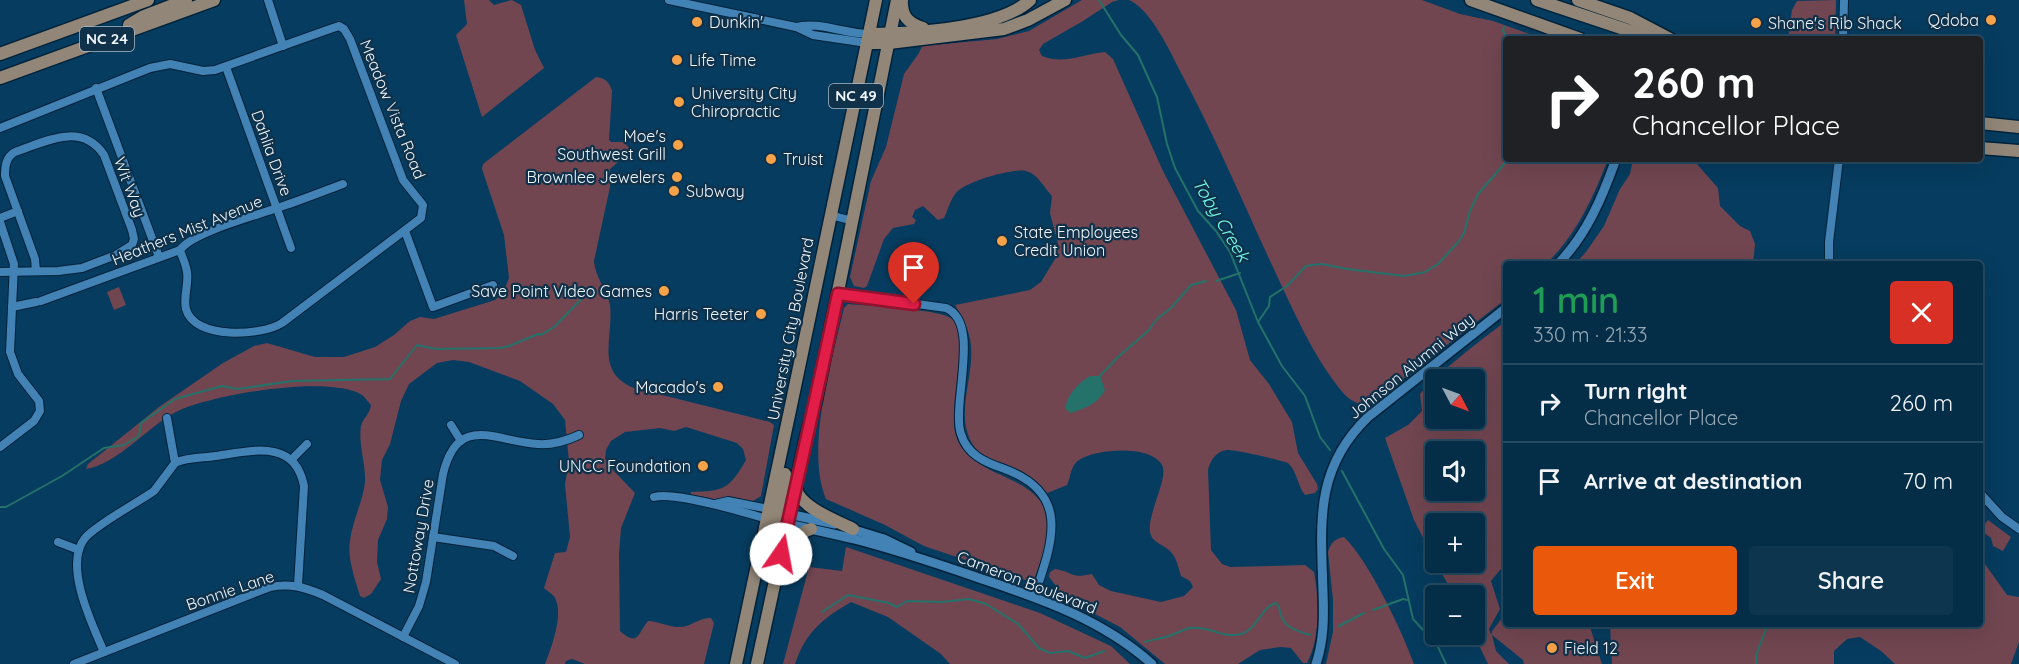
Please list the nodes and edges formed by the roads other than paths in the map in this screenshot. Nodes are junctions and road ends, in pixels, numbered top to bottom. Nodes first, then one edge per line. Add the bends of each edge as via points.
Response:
1 (148, 0) edge
2 (186, 0) edge
3 (214, 0) edge
4 (268, 0) edge
5 (669, 0) edge
6 (876, 0) edge
7 (899, 0) edge
8 (1030, 0) edge
9 (1065, 0) edge
10 (1471, 0) edge
11 (1537, 0) edge
12 (1578, 0) edge
13 (1844, 0) edge
14 (927, 30) junction
15 (1572, 36) edge
16 (1645, 36) edge
17 (1664, 36) edge
18 (1843, 36) edge
19 (889, 38) junction
20 (868, 39) junction
21 (99, 42) junction
22 (283, 46) junction
23 (0, 54) edge
24 (226, 67) junction
25 (0, 78) edge
26 (96, 88) junction
27 (1983, 123) edge
28 (2019, 127) edge
29 (0, 128) edge
30 (1983, 148) edge
31 (2019, 151) edge
32 (1615, 162) edge
33 (1839, 162) edge
34 (343, 184) dead end
35 (278, 208) junction
36 (18, 212) junction
37 (830, 216) junction
38 (0, 218) edge
39 (853, 220) junction
40 (0, 222) edge
41 (405, 231) junction
42 (291, 248) dead end
43 (180, 250) junction
44 (159, 257) junction
45 (1560, 261) edge
46 (1830, 261) edge
47 (14, 271) junction
48 (36, 271) junction
49 (0, 272) edge
50 (493, 285) dead end
51 (838, 294) junction
52 (12, 307) junction
53 (1503, 310) edge
54 (167, 418) dead end
55 (451, 425) dead end
56 (579, 435) dead end
57 (461, 441) junction
58 (307, 444) dead end
59 (0, 447) edge
60 (291, 460) junction
61 (174, 463) junction
62 (796, 486) junction
63 (1983, 496) edge
64 (654, 497) dead end
65 (778, 516) junction
66 (811, 529) junction
67 (853, 529) junction
68 (2019, 529) edge
69 (433, 537) junction
70 (58, 542) dead end
71 (79, 550) junction
72 (513, 555) dead end
73 (918, 557) junction
74 (298, 585) junction
75 (773, 591) junction
76 (1034, 597) junction
77 (764, 632) junction
78 (403, 637) junction
79 (104, 652) junction
80 (74, 664) edge
81 (455, 664) edge
82 (736, 664) edge
83 (757, 664) edge
84 (1152, 664) edge
85 (1316, 664) edge

1 - 23 main road, NC 24
2 - 21 main road via 144,16
3 - 21 main road, NC 24
4 - 22 street
5 - 20 street via 796,27 813,35
6 - 20 main road, University City Boulevard / NC 49
7 - 14 main road via 909,22
7 - 19 main road, NC 49
8 - 14 main road via 999,19
9 - 19 main road via 1004,29
10 - 15 main road
11 - 16 main road
12 - 17 main road via 1630,18
13 - 18 street
14 - 19 main road
19 - 20 main road
19 - 39 main road, NC 49
20 - 37 main road, University City Boulevard / NC 49
21 - 25 main road, NC 24
22 - 24 street, Meadow Vista Road
22 - 41 street, Meadow Vista Road via 339,26 350,37 403,180 423,205 421,218
24 - 26 street, Meadow Vista Road via 208,72 160,65
24 - 35 street, Dahlia Drive
26 - 29 street, Meadow Vista Road
26 - 44 street
27 - 28 main road
30 - 31 main road
32 - 45 street via 1594,214
33 - 46 street
34 - 35 street, Heathers Mist Avenue
35 - 42 street, Dahlia Drive
35 - 43 street, Heathers Mist Avenue via 235,221 189,241
36 - 38 street
36 - 48 street, Wit Way via 36,259
36 - 48 street, Wit Way via 5,176 11,154 66,135 99,147 132,230 132,245 82,268
37 - 39 street
37 - 65 main road, University City Boulevard / NC 49 via 789,419 790,439
39 - 51 main road, NC 49
40 - 47 street
41 - 43 street, Meadow Vista Road via 268,330 214,331 194,320 187,311 187,271
41 - 50 street via 433,307
43 - 44 street, Heathers Mist Avenue
44 - 52 street, Heathers Mist Avenue via 38,302
47 - 48 street, Wit Way
47 - 49 street, Wit Way
47 - 52 street
51 - 62 main road, NC 49
51 - 76 street via 946,308 957,318 964,344 959,420 964,443 981,459 1028,481 1044,499 1051,515 1050,548
52 - 59 street via 10,352 18,374 39,401 40,411 34,422
53 - 85 street, Johnson Alumni Way via 1368,417 1339,454 1322,508 1324,622
54 - 61 street
55 - 57 street
56 - 57 street via 550,444 486,434
57 - 69 street, Nottoway Drive via 446,462
58 - 60 street
60 - 61 street via 264,450
60 - 74 street via 301,473 304,486
61 - 71 street via 154,491 94,530
62 - 65 main road, NC 49
62 - 67 main road via 802,501
63 - 68 street
64 - 65 street via 664,495
65 - 66 street, Cameron Boulevard
65 - 67 street, Cameron Boulevard
65 - 75 main road, NC 49
65 - 77 main road
65 - 82 main road, NC 49
66 - 73 street, Cameron Boulevard
66 - 75 main road via 803,532 791,548
67 - 73 street, Cameron Boulevard
69 - 72 street via 494,546
69 - 78 street, Nottoway Drive via 422,598
70 - 71 street
71 - 79 street via 76,571
73 - 76 street, Cameron Boulevard
74 - 78 street, Bonnie Lane
74 - 79 street, Bonnie Lane via 270,587
75 - 77 main road, NC 49
76 - 84 street, Cameron Boulevard via 1097,625
77 - 83 main road, NC 49
78 - 81 street, Bonnie Lane
79 - 80 street, Bonnie Lane

